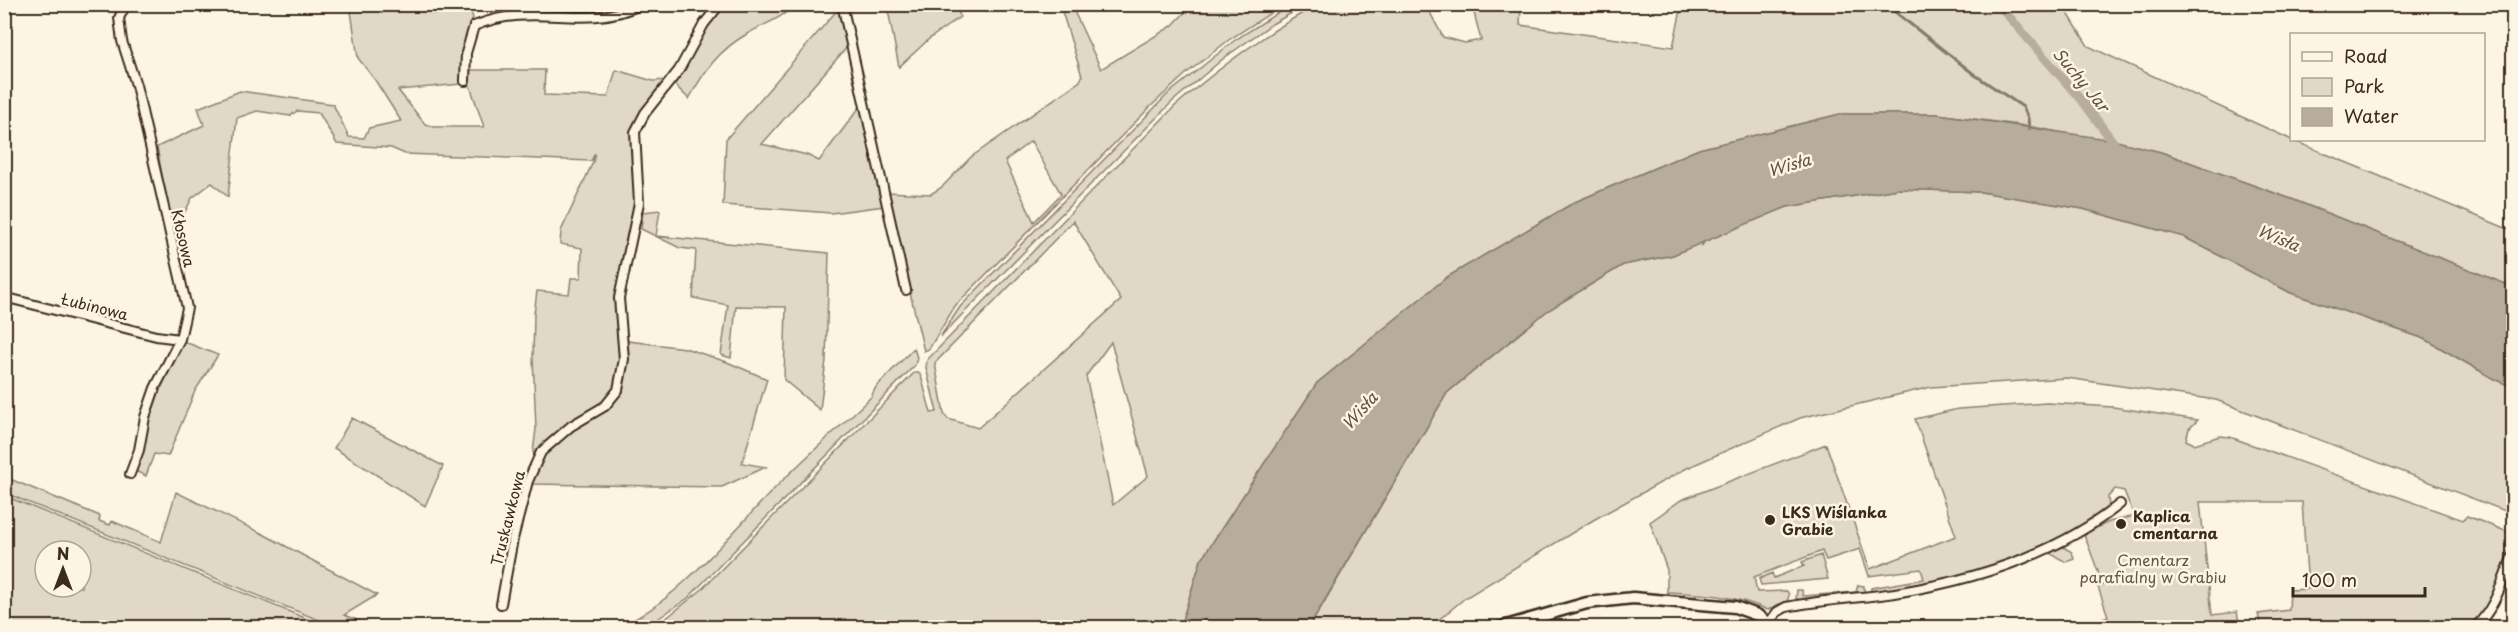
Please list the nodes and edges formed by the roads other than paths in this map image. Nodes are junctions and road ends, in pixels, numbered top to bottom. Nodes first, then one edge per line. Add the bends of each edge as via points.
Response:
1 (126, 4) edge
2 (642, 4) edge
3 (720, 4) edge
4 (842, 4) edge
5 (549, 6) dead end
6 (520, 7) dead end
7 (465, 81) dead end
8 (906, 290) dead end
9 (4, 297) edge
10 (180, 339) junction
11 (130, 474) dead end
12 (2120, 504) dead end
13 (2513, 555) edge
14 (501, 603) dead end
15 (1772, 625) edge
16 (1499, 627) edge
17 (2474, 627) edge

1 - 10 street, Kłosowa via 119,18 122,41 136,85 187,308
2 - 5 street via 589,14
3 - 14 street, Truskawkowa via 635,132 639,203 619,298 624,358 618,390 605,405 571,426 541,452 528,481
4 - 8 street
6 - 7 street via 497,11 474,26 466,53
9 - 10 street, Łubinowa
10 - 11 street, Kłosowa via 155,388
12 - 15 street via 2060,544 2002,567 1905,591 1786,607 1778,612
13 - 17 street via 2492,606
15 - 16 street via 1735,607 1633,598 1587,603

